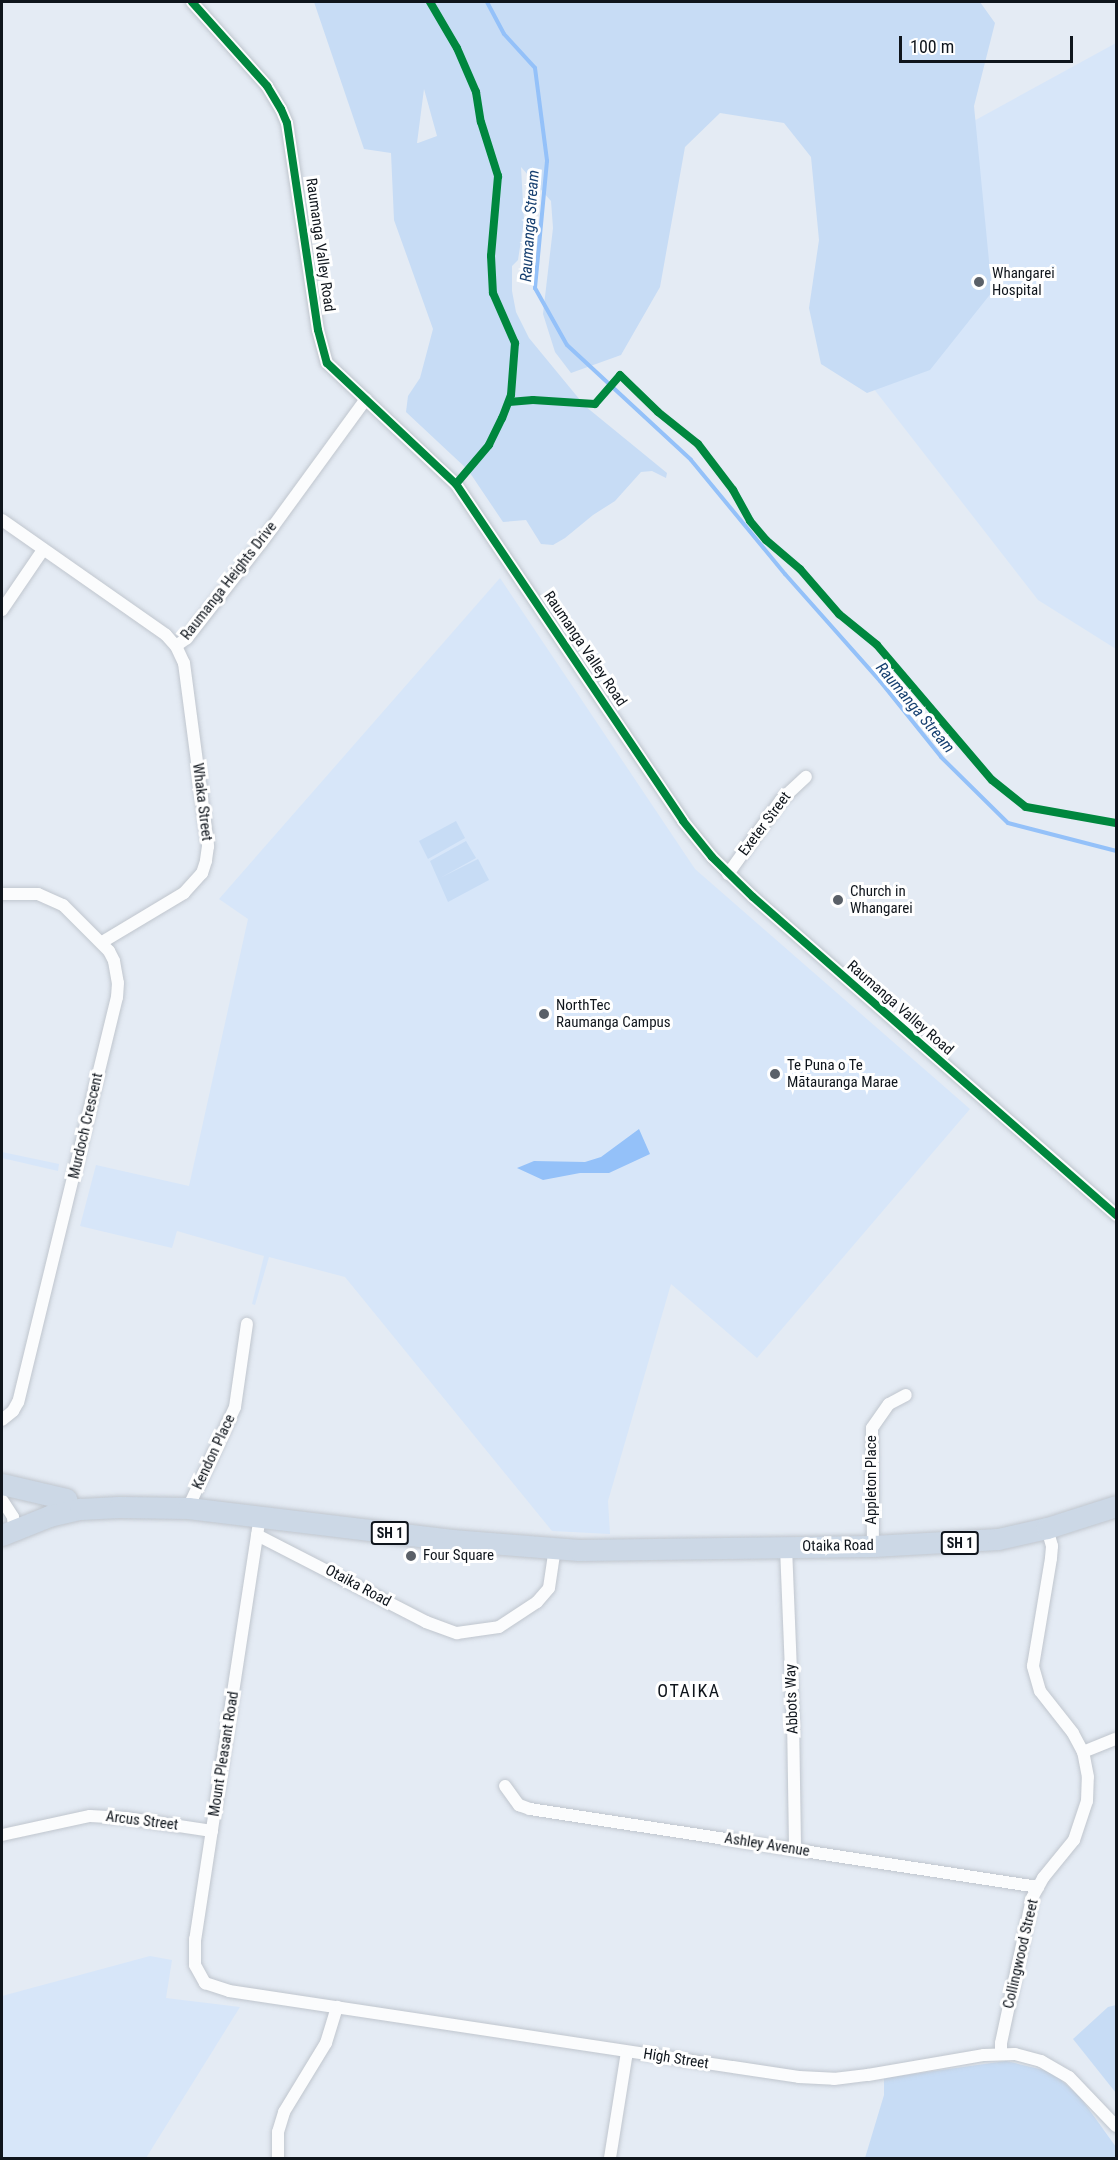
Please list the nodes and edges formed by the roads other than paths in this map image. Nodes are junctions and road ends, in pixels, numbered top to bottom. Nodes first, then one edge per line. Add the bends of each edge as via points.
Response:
1 (192, 2) edge
2 (366, 399) junction
3 (2, 520) edge
4 (43, 550) junction
5 (2, 610) edge
6 (176, 646) junction
7 (806, 777) dead end
8 (728, 874) junction
9 (2, 894) edge
10 (102, 942) junction
11 (1116, 1215) edge
12 (247, 1324) dead end
13 (906, 1395) dead end
14 (2, 1420) edge
15 (2, 1484) edge
16 (66, 1499) junction
17 (1116, 1506) edge
18 (188, 1508) junction
19 (5, 1520) edge
20 (259, 1525) junction
21 (1047, 1528) junction
22 (873, 1546) junction
23 (786, 1547) junction
24 (555, 1548) junction
25 (1116, 1739) edge
26 (1083, 1752) junction
27 (505, 1786) dead end
28 (212, 1831) junction
29 (2, 1835) edge
30 (795, 1850) junction
31 (1038, 1887) junction
32 (211, 1987) joint
33 (337, 2007) junction
34 (627, 2052) junction
35 (1001, 2053) junction
36 (1116, 2126) edge
37 (278, 2158) edge
38 (610, 2158) edge

1 - 2 street, Raumanga Valley Road via 258,76 281,109 291,138 324,357 334,372
2 - 6 street, Raumanga Heights Drive via 261,543 187,638
2 - 8 street, Raumanga Valley Road via 442,469 467,499 683,821
3 - 4 street, Raumanga Heights Drive
4 - 5 street
4 - 6 street, Raumanga Heights Drive via 166,635
6 - 10 street, Whaka Street via 184,663 208,846 206,861 202,873 184,893
7 - 8 street, Exeter Street via 781,800
8 - 11 street, Raumanga Valley Road
9 - 10 street, Murdoch Crescent via 27,892 50,898 75,915
10 - 14 street, Murdoch Crescent via 114,961 117,997 18,1402
12 - 18 street, Kendon Place via 235,1407
13 - 22 street, Appleton Place via 889,1404 872,1428
15 - 16 highway
16 - 18 highway, Otaika Road / SH 1 via 123,1495 154,1498
16 - 19 highway, Otaika Road / SH 1
17 - 21 highway, Otaika Road / SH 1
18 - 19 highway, Otaika Road / SH 1 via 96,1508
18 - 20 highway, Otaika Road / SH 1
20 - 24 highway, Otaika Road / SH 1
20 - 24 street, Otaika Road via 426,1622 457,1633 499,1627 537,1602 549,1587
20 - 28 street, Mount Pleasant Road
21 - 22 highway, Otaika Road / SH 1 via 998,1539
21 - 26 street, Collingwood Street via 1051,1558 1033,1666 1040,1691
22 - 23 highway, Otaika Road / SH 1
23 - 24 highway, Otaika Road / SH 1 via 613,1551
23 - 30 street, Abbots Way
25 - 26 street
26 - 31 street, Collingwood Street via 1088,1777 1083,1819 1074,1840
27 - 30 street, Ashley Avenue via 519,1805 530,1809
28 - 29 street, Arcus Street via 90,1816
28 - 32 street, Mount Pleasant Road via 194,1956 197,1972
30 - 31 street, Ashley Avenue
31 - 35 street, Collingwood Street via 1026,1919
32 - 33 street, High Street
33 - 34 street, High Street
33 - 37 street via 330,2034 281,2121
34 - 35 street, High Street via 817,2079 868,2075
34 - 38 street
35 - 36 street, High Street via 1028,2056 1055,2068 1082,2088

